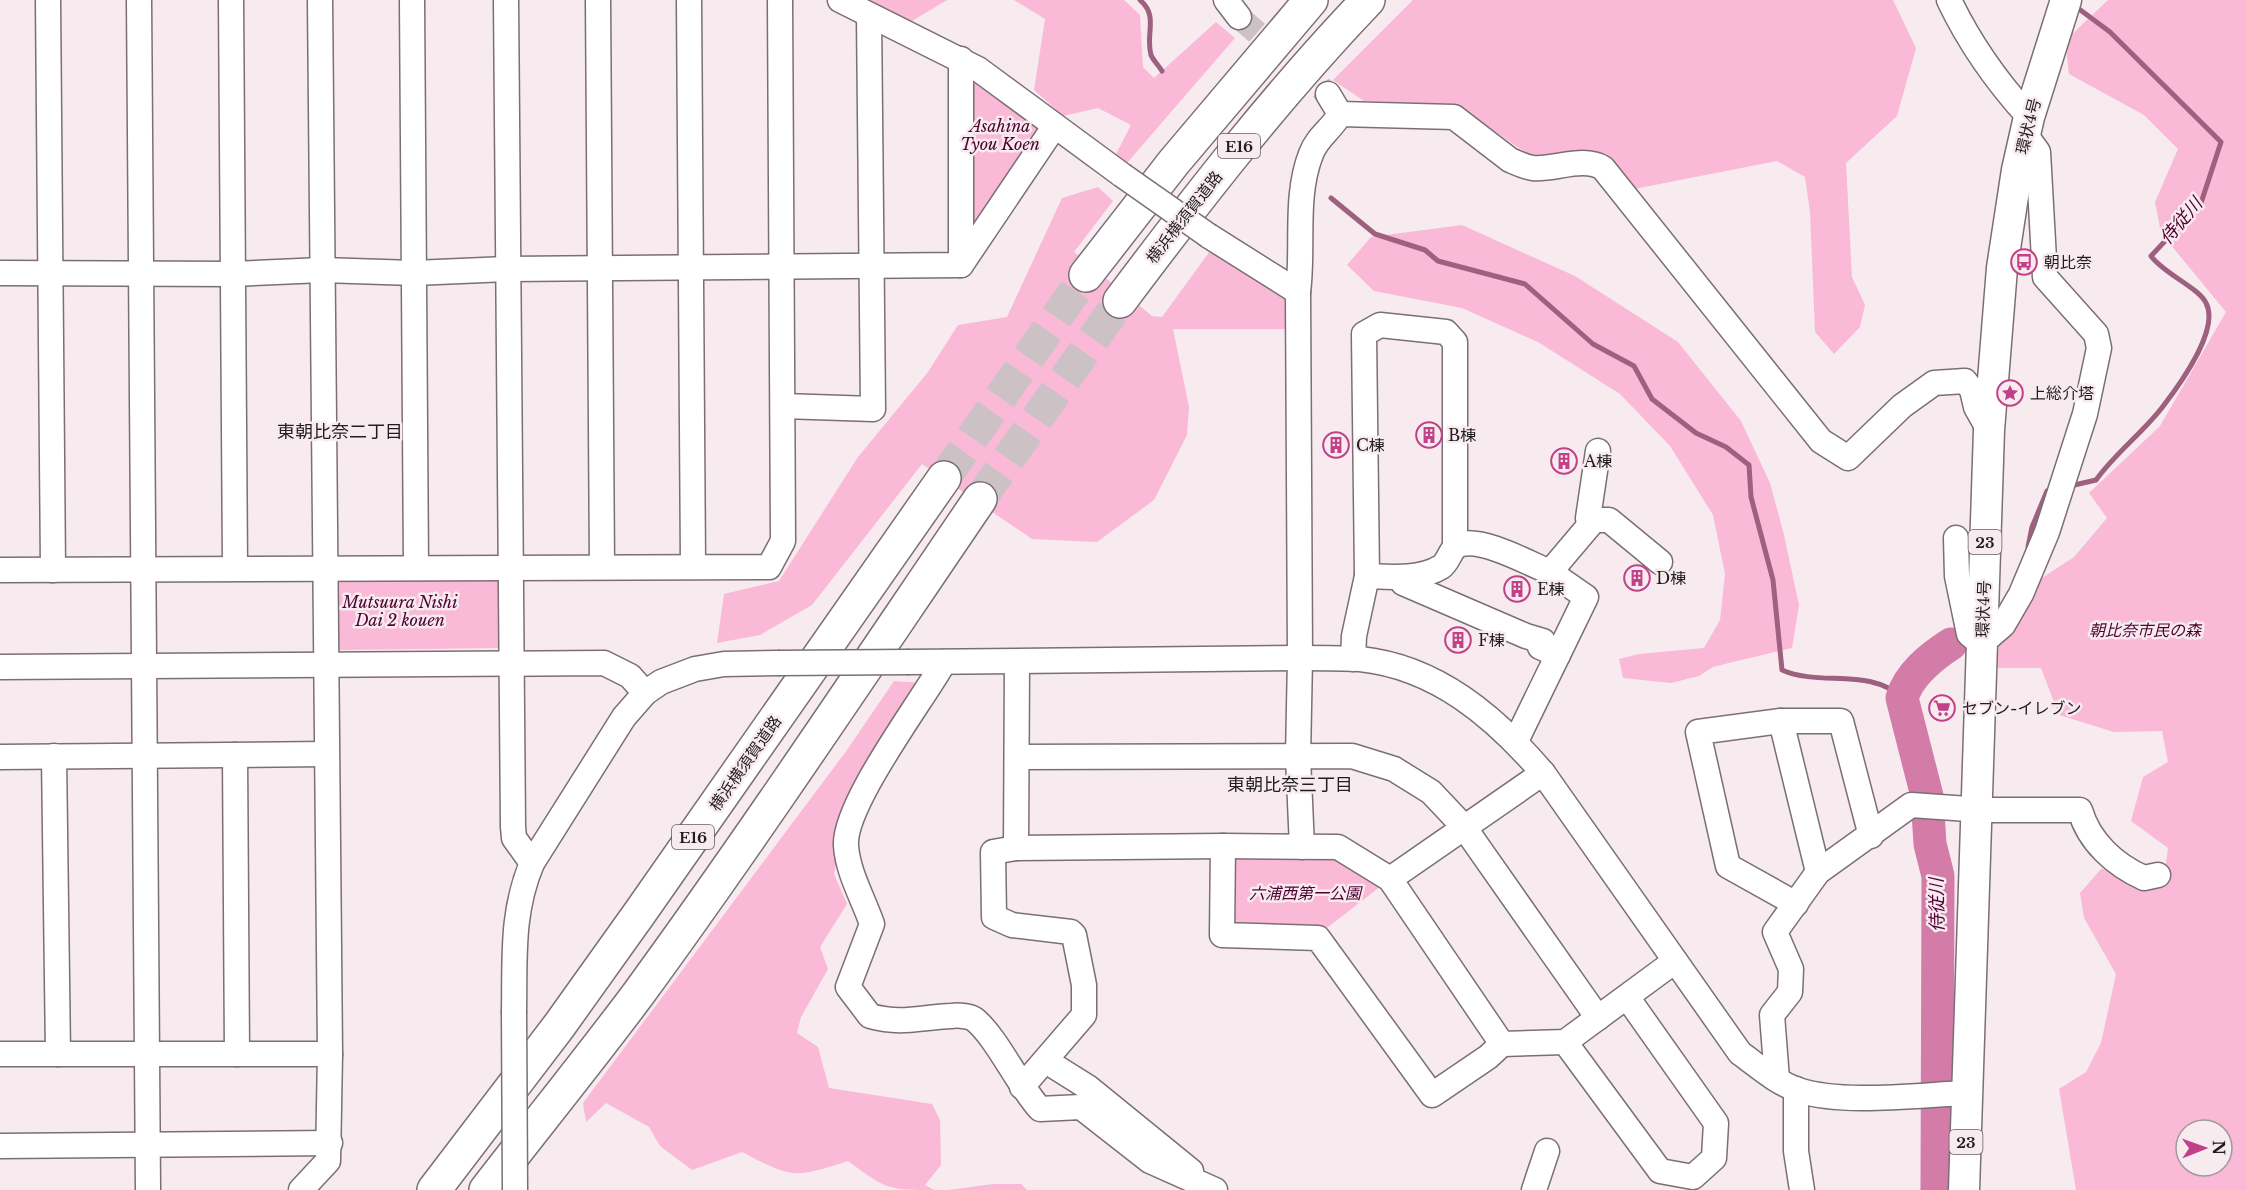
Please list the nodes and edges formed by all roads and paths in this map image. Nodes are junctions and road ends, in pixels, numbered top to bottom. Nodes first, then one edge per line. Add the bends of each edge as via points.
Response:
1 (48, 0) edge
2 (139, 0) edge
3 (231, 0) edge
4 (320, 0) edge
5 (412, 0) edge
6 (506, 0) edge
7 (598, 0) edge
8 (688, 0) edge
9 (780, 0) edge
10 (840, 0) edge
11 (1311, 0) edge
12 (1368, 0) edge
13 (1949, 0) edge
14 (2066, 0) edge
15 (869, 15) junction
16 (961, 59) junction
17 (2027, 126) junction
18 (1054, 127) junction
19 (961, 265) junction
20 (783, 266) junction
21 (870, 267) junction
22 (600, 268) junction
23 (507, 269) junction
24 (692, 269) junction
25 (322, 270) junction
26 (51, 272) junction
27 (0, 273) edge
28 (142, 273) junction
29 (233, 273) junction
30 (414, 273) junction
31 (1086, 275) tunnel mouth
32 (1298, 292) junction
33 (1120, 301) tunnel mouth
34 (783, 406) junction
35 (1989, 430) junction
36 (1598, 451) dead end
37 (944, 478) tunnel mouth
38 (980, 500) tunnel mouth
39 (1593, 522) junction
40 (1956, 538) dead end
41 (1455, 546) junction
42 (1660, 562) dead end
43 (693, 566) junction
44 (327, 567) junction
45 (602, 567) junction
46 (236, 568) junction
47 (416, 568) junction
48 (511, 568) junction
49 (0, 570) edge
50 (52, 570) junction
51 (143, 572) junction
52 (1550, 573) junction
53 (1367, 576) junction
54 (1406, 577) junction
55 (1981, 645) junction
56 (1558, 655) junction
57 (1300, 658) junction
58 (1353, 659) junction
59 (944, 662) junction
60 (1017, 662) junction
61 (512, 663) junction
62 (326, 665) junction
63 (144, 666) junction
64 (0, 667) edge
65 (645, 693) junction
66 (1781, 721) junction
67 (1516, 741) junction
68 (326, 754) junction
69 (235, 755) junction
70 (54, 756) junction
71 (145, 756) junction
72 (0, 757) edge
73 (1017, 757) junction
74 (1298, 757) junction
75 (1543, 773) junction
76 (1976, 808) junction
77 (1464, 827) junction
78 (1871, 836) junction
79 (1223, 846) junction
80 (1302, 847) junction
81 (1016, 848) junction
82 (532, 863) junction
83 (1818, 872) junction
84 (2158, 875) dead end
85 (1390, 879) junction
86 (1796, 904) junction
87 (1675, 961) junction
88 (1627, 997) junction
89 (1598, 1018) junction
90 (1565, 1042) junction
91 (1502, 1044) junction
92 (0, 1054) edge
93 (58, 1054) junction
94 (237, 1054) junction
95 (330, 1054) junction
96 (147, 1055) junction
97 (1046, 1061) junction
98 (1786, 1084) junction
99 (1022, 1087) junction
100 (1967, 1094) junction
101 (330, 1143) junction
102 (147, 1144) junction
103 (0, 1146) edge
104 (1547, 1151) dead end
105 (1210, 1187) edge
106 (148, 1190) edge
107 (301, 1190) edge
108 (434, 1190) edge
109 (486, 1190) edge
110 (515, 1190) edge
111 (1534, 1190) edge
112 (1802, 1190) edge
113 (1964, 1190) edge

1 - 26 street
2 - 28 street
3 - 29 street
4 - 25 street
5 - 30 street
6 - 23 street
7 - 22 street
8 - 24 street
9 - 20 street
10 - 15 street
11 - 31 highway, E16 via 1174,162
12 - 33 highway, 横浜横須賀道路 / E16 via 1208,184
13 - 17 street via 1962,27
14 - 17 main road, 環状4号 / 23
15 - 16 street
15 - 21 street
16 - 18 street
16 - 19 street
17 - 35 main road, 環状4号 / 23 via 2002,268
17 - 55 street via 2038,152 2045,277 2096,334 2099,348 2085,414 2047,532 2003,625
18 - 19 street
18 - 32 street, bridge via 1209,236
19 - 21 street
20 - 21 street
20 - 24 street
20 - 34 street
21 - 34 street via 873,409
22 - 23 street
22 - 24 street
22 - 45 street
23 - 30 street
23 - 48 street
24 - 43 street
25 - 29 street
25 - 30 street
25 - 44 street
26 - 27 street
26 - 28 street
26 - 50 street
28 - 29 street
28 - 51 street
29 - 46 street
30 - 47 street
32 - 35 street via 1305,175 1334,104 1454,117 1521,165 1532,168 1592,163 1603,168 1821,441 1848,458 1902,406 1934,383 1965,381
32 - 57 street
34 - 43 street via 783,541 769,567
35 - 55 main road, 環状4号 / 23
36 - 39 street via 1588,518
37 - 108 highway, 横浜横須賀道路 / E16 via 633,924
38 - 109 highway, E16 via 639,992
39 - 42 street via 1609,519
39 - 52 street
40 - 55 street via 1957,576 1969,634
41 - 52 street via 1478,543
41 - 53 street via 1455,342 1446,332 1380,325 1364,334
41 - 54 street via 1441,567
43 - 45 street
44 - 46 street
44 - 47 street
44 - 62 street
45 - 48 street
46 - 51 street
47 - 48 street
48 - 61 street
49 - 50 street
50 - 51 street
51 - 63 street
52 - 56 street via 1586,597
53 - 54 street
53 - 58 street
54 - 56 street via 1403,583 1543,641 1540,647
55 - 76 main road, 環状4号 / 23
56 - 67 street
57 - 58 street
57 - 60 street
57 - 74 street
58 - 67 street via 1413,672 1463,696
59 - 60 street
59 - 65 street, bridge via 724,664 695,669
59 - 99 street via 884,756 848,826 850,869 872,924 848,987 870,1016 894,1022 954,1015 972,1017
60 - 73 street
61 - 62 street
61 - 65 street via 604,663 630,676
61 - 82 street via 514,838
62 - 63 street
62 - 68 street
63 - 64 street
63 - 71 street
65 - 82 street via 624,717
66 - 78 street via 1841,721
66 - 83 street
66 - 86 street via 1698,732 1728,866
67 - 75 street
68 - 69 street
68 - 95 street
69 - 71 street
69 - 94 street
70 - 71 street
70 - 72 street
70 - 93 street
71 - 96 street
73 - 74 street
73 - 81 street
74 - 77 street via 1352,756 1394,769 1431,792
74 - 80 street
75 - 77 street
75 - 87 street
76 - 78 street via 1911,805
76 - 84 street via 2080,810 2084,822 2109,856 2144,878
76 - 100 main road, 環状4号 / 23
77 - 85 street
77 - 89 street
78 - 83 street
79 - 80 street
79 - 81 street
79 - 91 street via 1222,935 1318,938 1432,1095
80 - 85 street via 1338,847
81 - 97 street via 993,852 994,917 1011,925 1071,932 1084,985 1084,1015
82 - 110 street, bridge via 517,912
83 - 86 street
85 - 91 street
86 - 98 street via 1775,932 1791,969 1790,992 1772,1015
87 - 88 street
87 - 98 street via 1740,1053
88 - 89 street
88 - 90 street via 1716,1124 1714,1158 1693,1177 1660,1172
89 - 90 street
90 - 91 street
92 - 93 street
93 - 96 street
94 - 95 street
94 - 96 street
95 - 101 street
96 - 102 street
97 - 99 street
97 - 105 street via 1089,1088
98 - 100 street via 1826,1097
98 - 112 street
99 - 105 street via 1040,1109 1081,1107 1150,1161
100 - 113 main road, 環状4号 / 23
101 - 102 street
101 - 107 street via 328,1161
102 - 103 street
102 - 106 street
104 - 111 street

